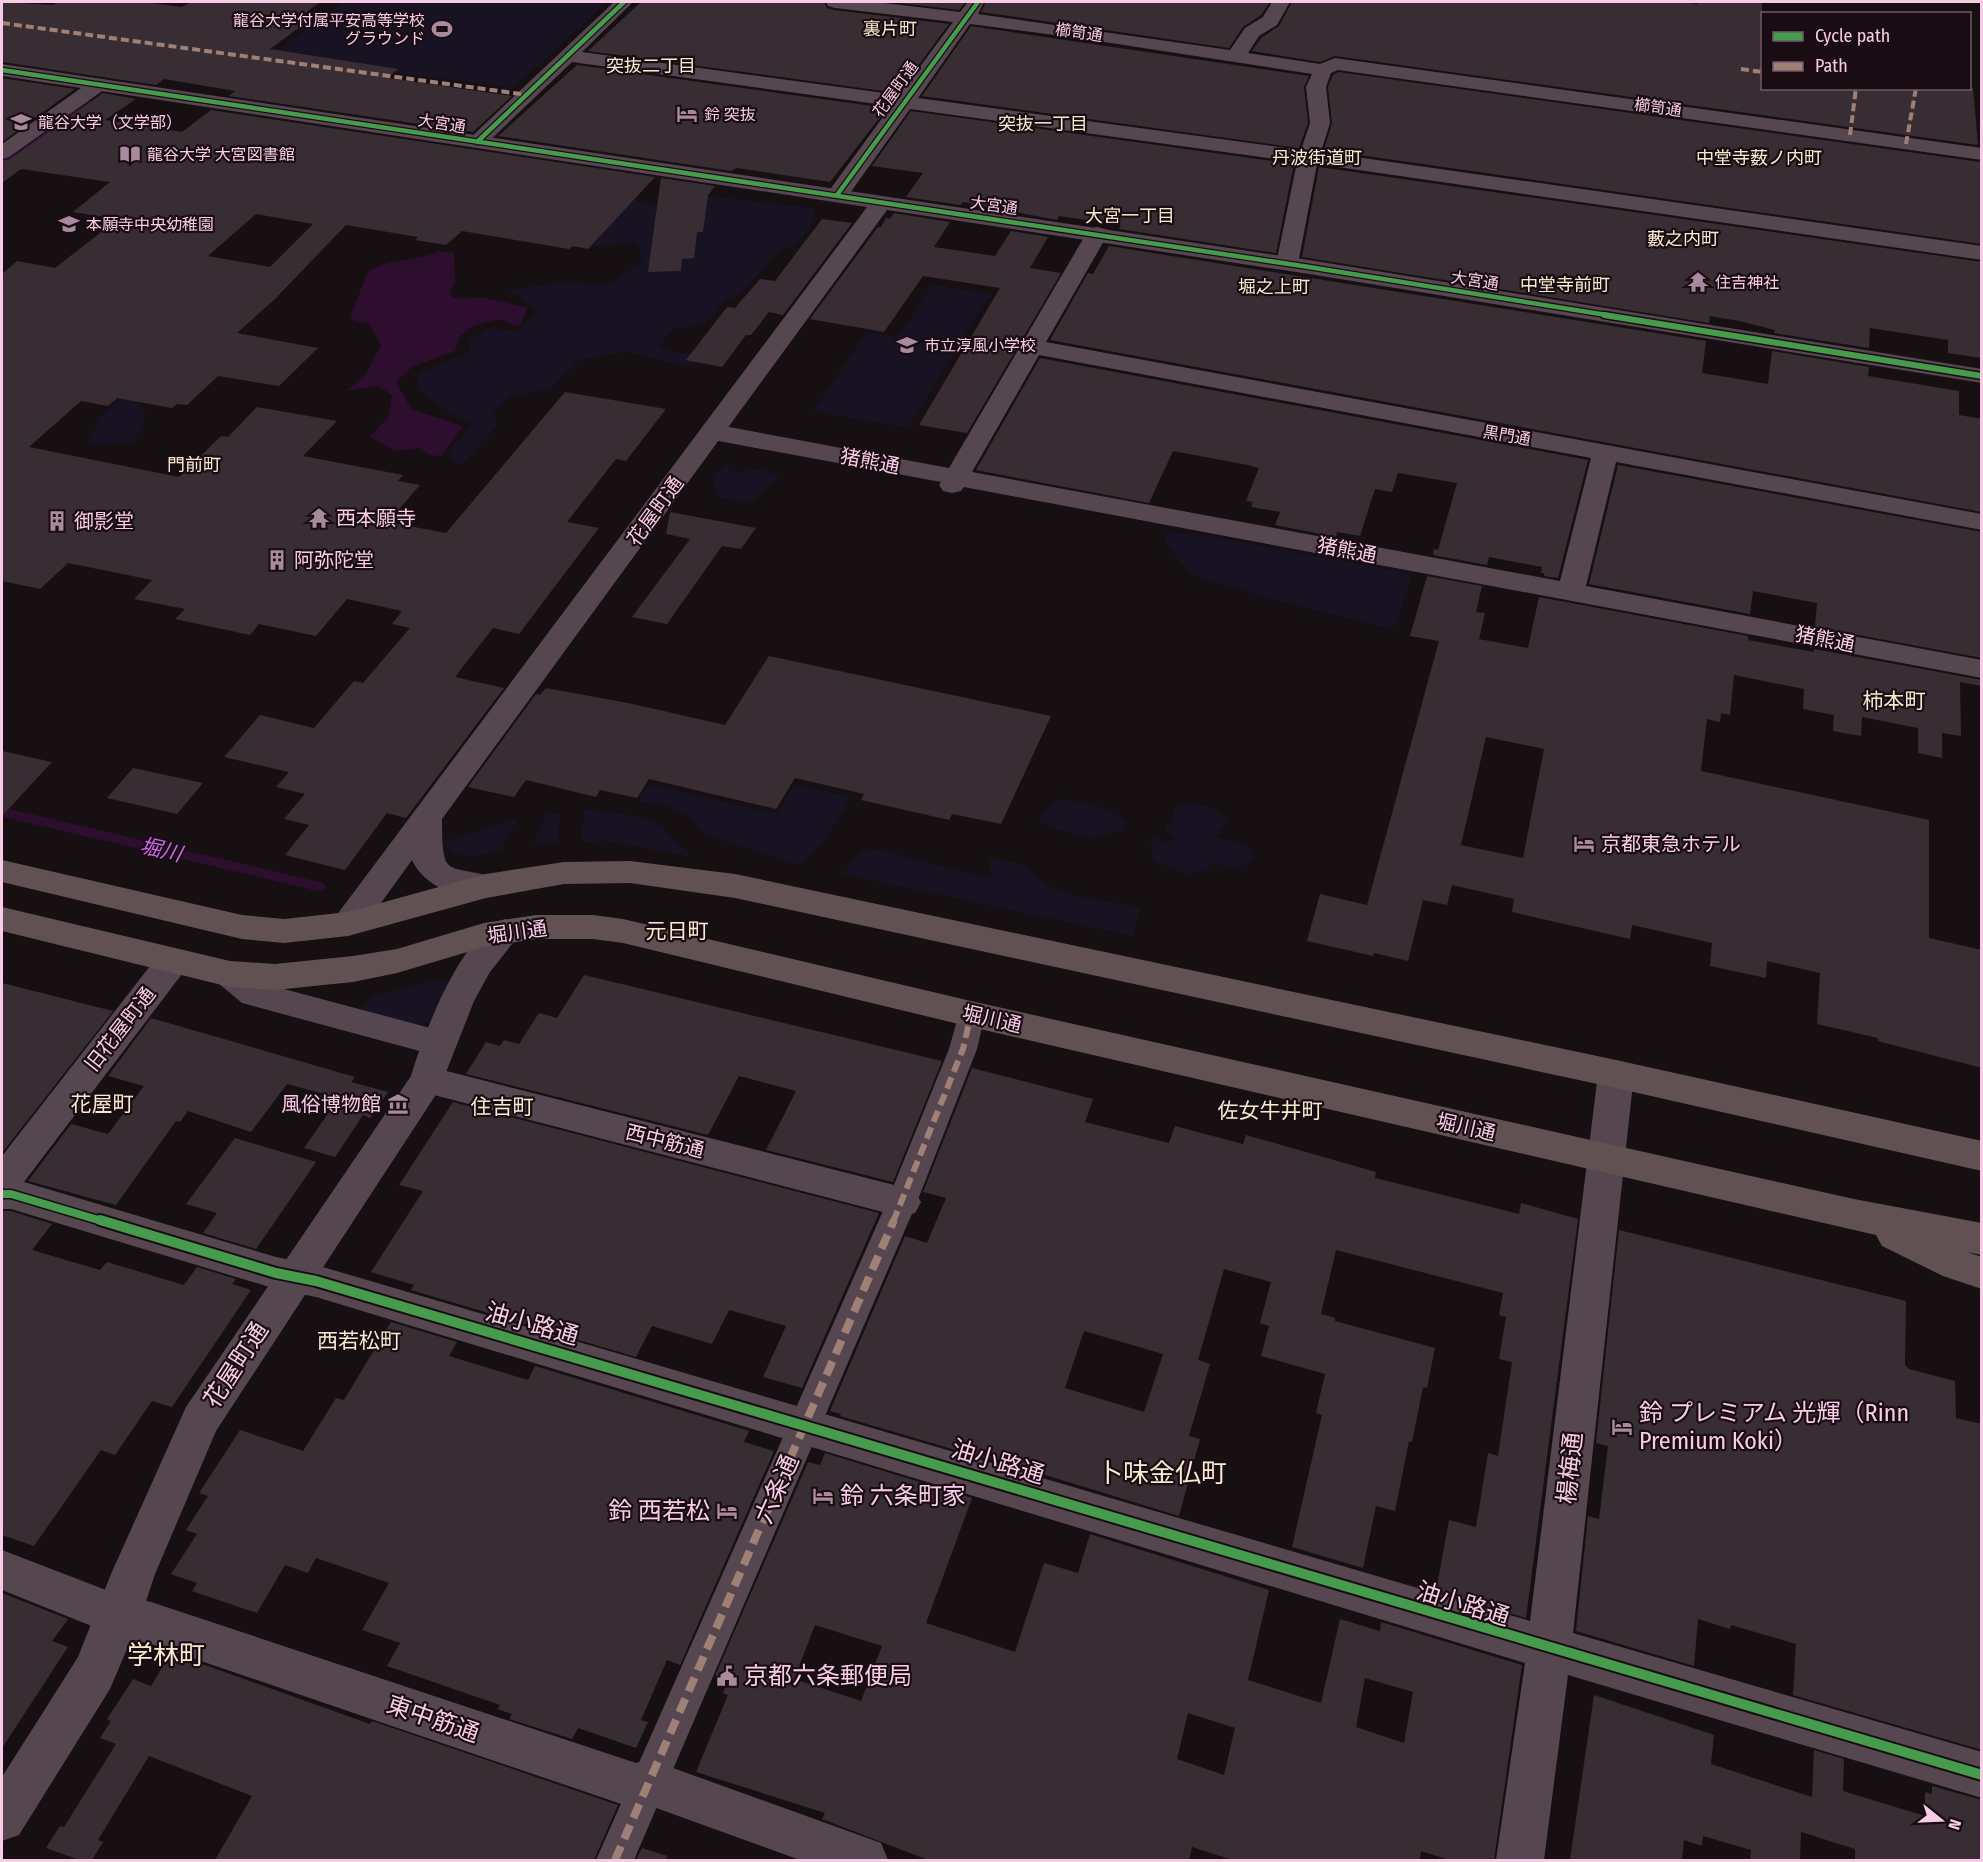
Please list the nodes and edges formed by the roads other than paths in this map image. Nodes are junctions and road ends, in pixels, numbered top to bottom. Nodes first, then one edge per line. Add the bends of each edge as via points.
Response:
1 (624, 2) edge
2 (835, 2) edge
3 (978, 2) edge
4 (1281, 2) edge
5 (964, 18) junction
6 (567, 56) junction
7 (1236, 56) junction
8 (1329, 67) junction
9 (2, 70) edge
10 (98, 85) junction
11 (902, 102) junction
12 (477, 142) junction
13 (2, 153) edge
14 (1982, 154) edge
15 (1308, 159) junction
16 (837, 195) junction
17 (882, 202) junction
18 (1097, 234) junction
19 (1982, 253) edge
20 (1287, 264) junction
21 (1032, 347) junction
22 (1982, 376) edge
23 (713, 432) junction
24 (1605, 453) junction
25 (954, 481) junction
26 (1982, 522) edge
27 (1571, 592) junction
28 (1982, 669) edge
29 (427, 820) junction
30 (2, 871) edge
31 (486, 886) junction
32 (2, 919) edge
33 (348, 924) junction
34 (505, 931) junction
35 (173, 961) junction
36 (230, 974) junction
37 (971, 1014) junction
38 (432, 1062) junction
39 (1617, 1074) junction
40 (1982, 1156) edge
41 (1605, 1158) junction
42 (2, 1183) edge
43 (2, 1194) edge
44 (903, 1202) junction
45 (1854, 1215) junction
46 (1982, 1239) edge
47 (1982, 1273) edge
48 (294, 1277) junction
49 (806, 1424) junction
50 (2, 1570) edge
51 (119, 1616) junction
52 (1550, 1650) junction
53 (1982, 1775) edge
54 (648, 1782) junction
55 (2, 1818) edge
56 (615, 1860) edge
57 (864, 1860) edge
58 (1520, 1860) edge

1 - 6 street
2 - 5 street, 櫛笥通
3 - 5 street, 花屋町通
4 - 7 street via 1270,21 1252,32
5 - 7 street, 櫛笥通
5 - 11 street, 花屋町通
6 - 11 street
6 - 12 street
7 - 8 street, 櫛笥通
8 - 14 street, 櫛笥通 via 1647,105
8 - 15 street via 1316,87 1320,123
9 - 10 street, 大宮通
10 - 12 street, 大宮通
10 - 13 street
11 - 15 street
11 - 16 street, 花屋町通
12 - 16 street, 大宮通
15 - 19 street via 1617,199
15 - 20 street
16 - 17 street, 大宮通
17 - 18 street, 大宮通
17 - 23 street, 花屋町通
18 - 20 street, 大宮通
18 - 21 street
20 - 22 street, 大宮通
21 - 24 street, 黒門通
21 - 25 street
23 - 25 street, 猪熊通
23 - 29 street, 花屋町通
24 - 26 street, 黒門通
24 - 27 street
25 - 27 street, 猪熊通
27 - 28 street, 猪熊通
29 - 31 street via 423,843 426,862 454,881
29 - 33 street, 花屋町通
30 - 33 highway via 250,929 297,930
31 - 33 highway
31 - 39 highway via 543,875 611,871 735,886
32 - 35 highway, 堀川通
34 - 36 highway, 堀川通 via 397,961 336,972 275,977
34 - 37 highway, 堀川通 via 555,926 623,931
34 - 38 street, 花屋町通 via 475,967
35 - 36 highway, 堀川通
35 - 42 street, 旧花屋町通
36 - 38 street, 西中筋通 via 254,994
37 - 41 highway, 堀川通
37 - 44 street, 六条通 via 963,1049
38 - 44 street, 西中筋通
38 - 48 street, 花屋町通
39 - 40 highway
39 - 41 street, 楊梅通
41 - 45 highway, 堀川通
41 - 52 street, 楊梅通
43 - 48 street, 油小路通
44 - 49 street, 六条通
45 - 46 highway, 堀川通
45 - 47 highway
48 - 49 street, 油小路通
48 - 51 street, 花屋町通 via 200,1420 133,1574
49 - 52 street, 油小路通
49 - 54 street, 六条通
50 - 51 street, 東中筋通
51 - 54 street, 東中筋通 via 151,1623 636,1786
51 - 55 street, 花屋町通 via 94,1673
52 - 53 street, 油小路通
52 - 58 street, 楊梅通
54 - 56 street, 六条通
54 - 57 street, 東中筋通

